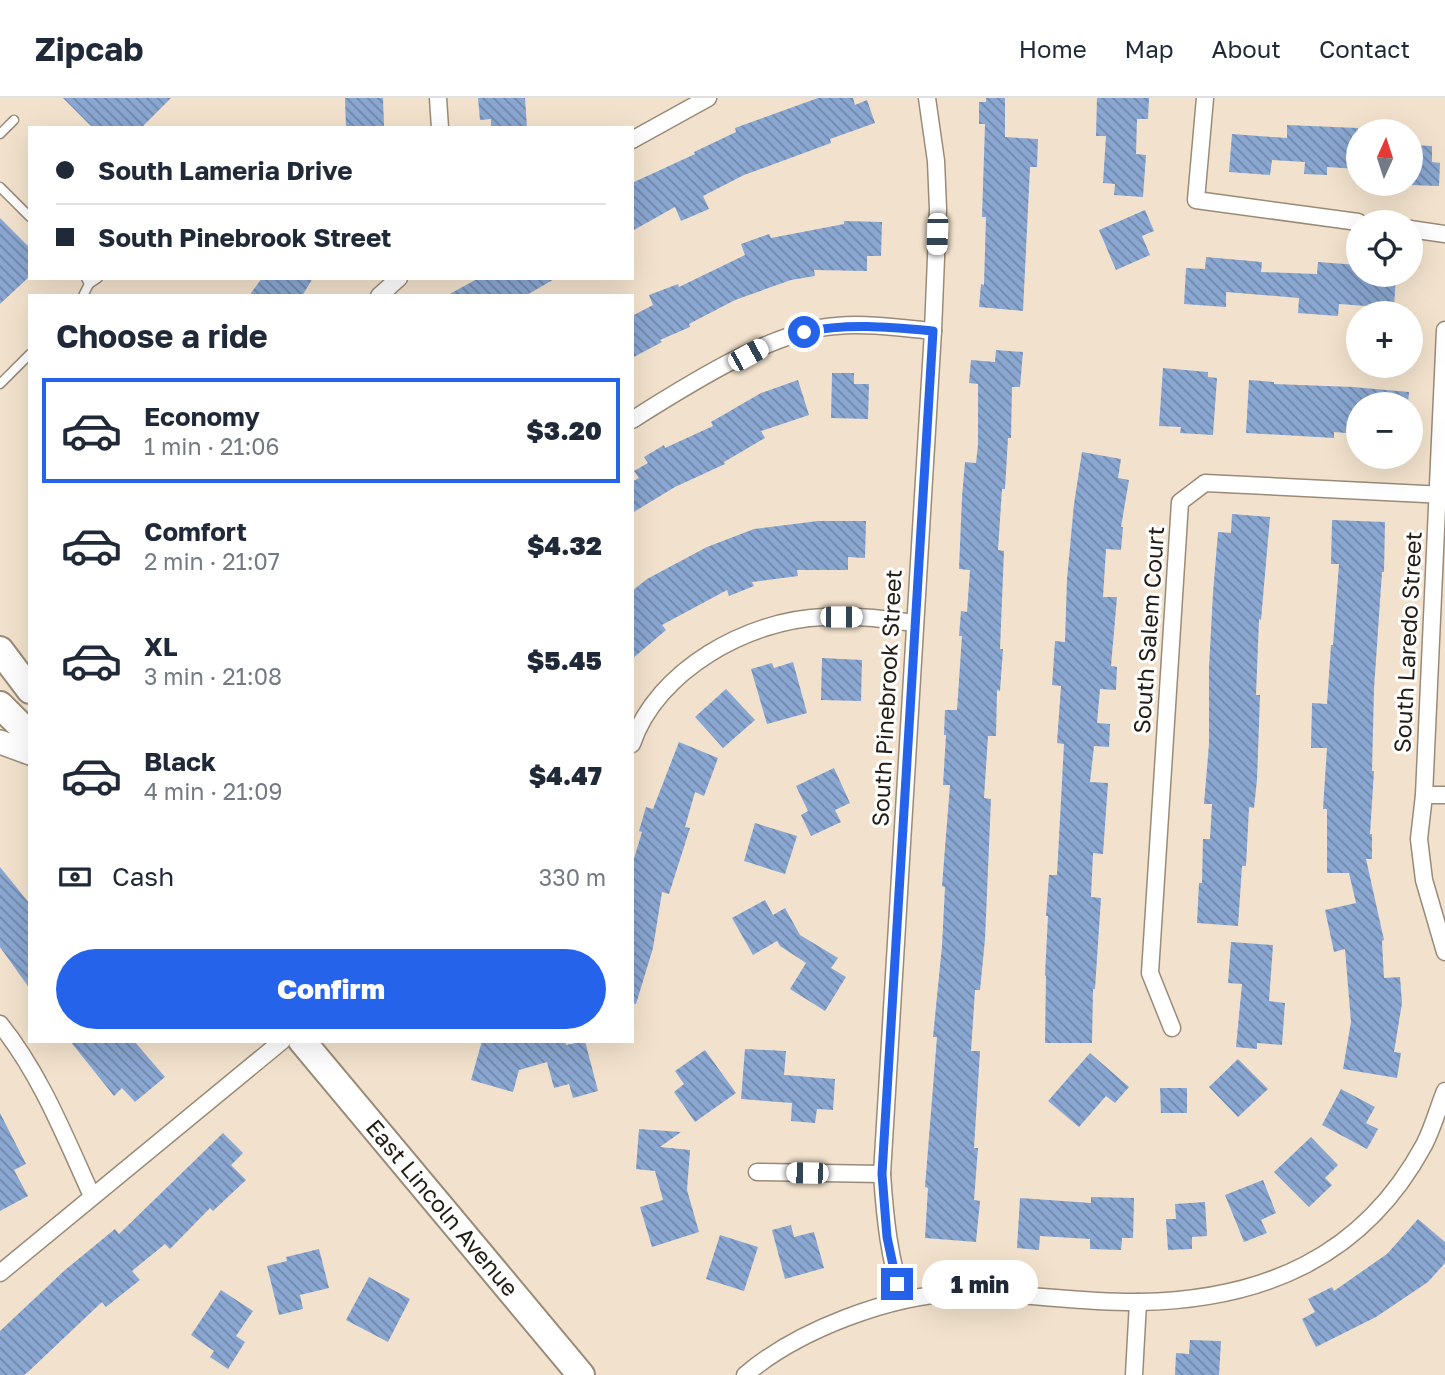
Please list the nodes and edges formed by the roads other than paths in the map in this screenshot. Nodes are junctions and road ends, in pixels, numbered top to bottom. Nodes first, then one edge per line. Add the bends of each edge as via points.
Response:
1 (438, 98) edge
2 (708, 98) edge
3 (927, 98) edge
4 (1205, 98) edge
5 (15, 120) dead end
6 (440, 126) edge
7 (0, 134) edge
8 (634, 139) edge
9 (0, 187) edge
10 (28, 215) edge
11 (1346, 220) edge
12 (1423, 231) edge
13 (1445, 234) edge
14 (397, 280) edge
15 (381, 294) edge
16 (1445, 330) edge
17 (933, 331) junction
18 (28, 356) edge
19 (0, 384) edge
20 (634, 418) edge
21 (1441, 495) edge
22 (914, 623) junction
23 (0, 650) edge
24 (28, 687) edge
25 (0, 705) edge
26 (28, 733) edge
27 (634, 740) edge
28 (0, 742) edge
29 (28, 752) edge
30 (1424, 794) junction
31 (1445, 795) edge
32 (1445, 952) edge
33 (0, 1024) edge
34 (1172, 1028) dead end
35 (280, 1043) edge
36 (304, 1043) edge
37 (1445, 1091) edge
38 (757, 1172) dead end
39 (882, 1174) junction
40 (92, 1196) junction
41 (0, 1273) edge
42 (902, 1300) junction
43 (1138, 1302) junction
44 (581, 1375) edge
45 (745, 1375) edge
46 (1134, 1375) edge

1 - 6 street
2 - 8 street
3 - 17 street, South Pinebrook Street via 938,209
4 - 11 street via 1196,200
5 - 7 lane
9 - 10 lane
12 - 13 street
14 - 15 street
16 - 21 street, South Laredo Street
17 - 20 street via 865,325 804,332 768,344
17 - 22 street, South Pinebrook Street
18 - 19 lane
21 - 30 street, South Laredo Street
21 - 34 street, South Salem Court via 1205,483 1180,502 1150,973
22 - 27 street via 821,617 745,634 706,654 676,678
22 - 39 street, South Pinebrook Street
23 - 24 main road
25 - 26 main road
28 - 29 main road
30 - 31 street
30 - 32 street, South Laredo Street via 1419,839 1424,880
33 - 40 street via 39,1081
35 - 40 street
36 - 44 main road, East Lincoln Avenue
37 - 43 street via 1424,1143 1395,1190 1330,1251 1288,1275 1239,1291
38 - 39 street
39 - 42 street, South Pinebrook Street via 887,1237
40 - 41 street
42 - 43 street via 958,1293
42 - 45 street via 790,1344
43 - 46 street

